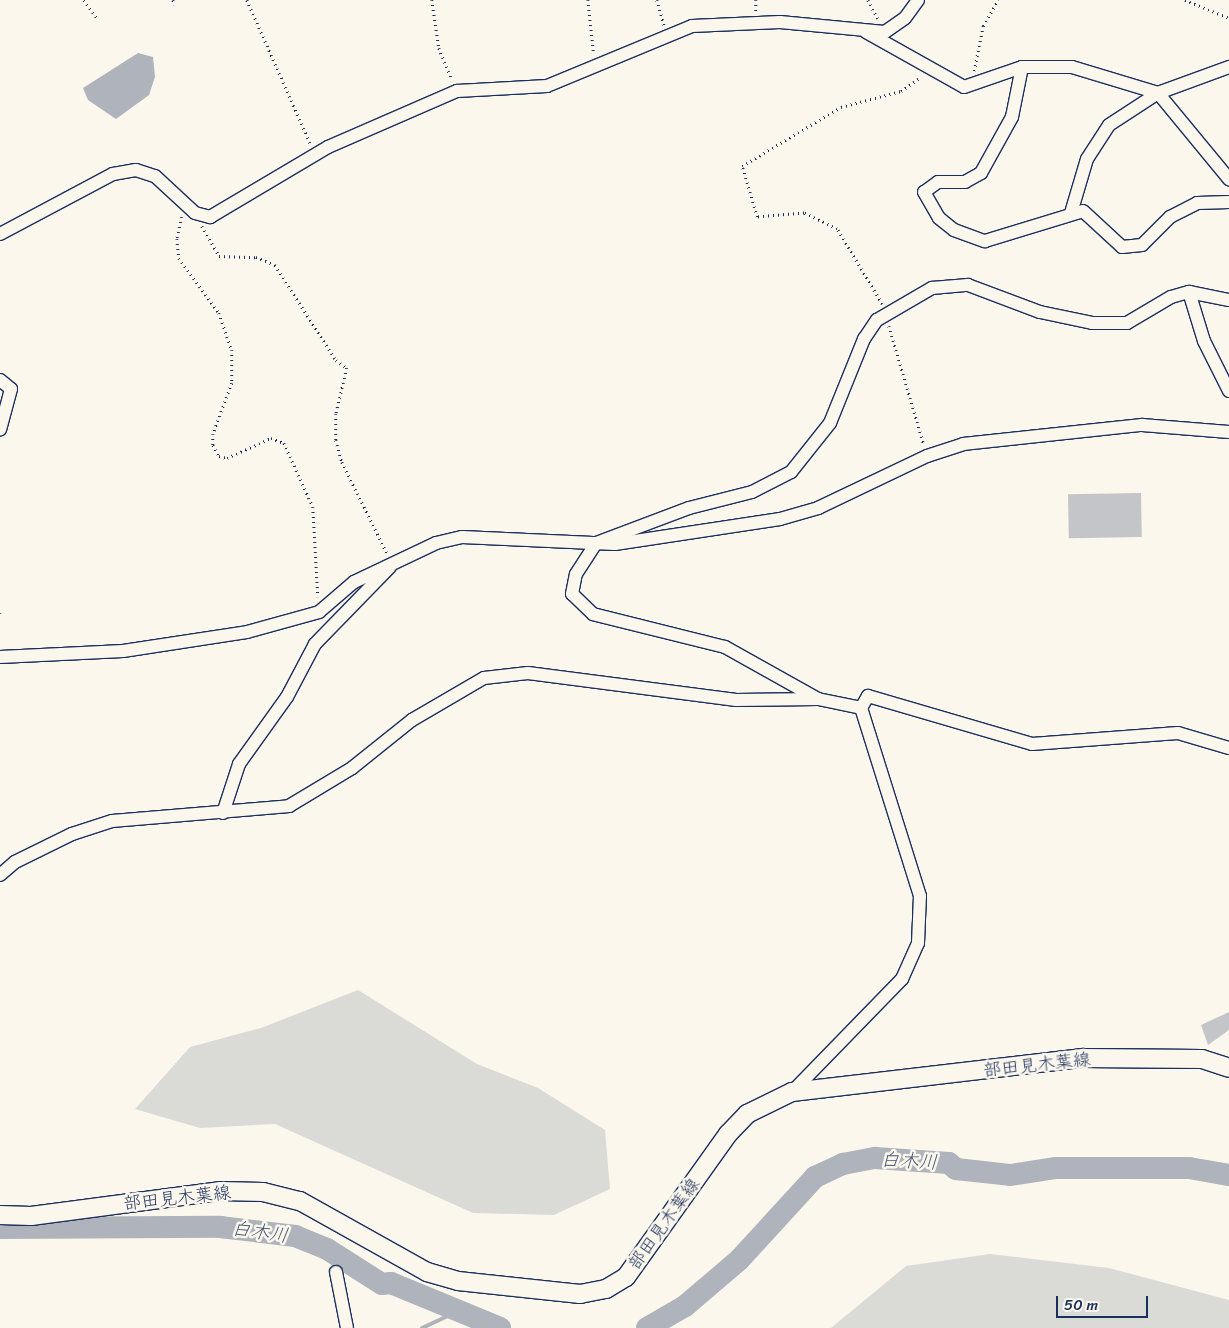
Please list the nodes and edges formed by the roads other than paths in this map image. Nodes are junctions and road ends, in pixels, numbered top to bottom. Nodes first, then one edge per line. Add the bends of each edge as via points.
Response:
1 (918, 0) edge
2 (866, 32) junction
3 (1022, 67) junction
4 (1229, 67) edge
5 (1158, 93) junction
6 (1229, 179) edge
7 (1229, 202) edge
8 (1071, 213) junction
9 (0, 234) edge
10 (1189, 292) junction
11 (1229, 300) edge
12 (0, 380) edge
13 (1229, 391) edge
14 (0, 430) edge
15 (1229, 432) edge
16 (596, 543) junction
17 (391, 562) junction
18 (0, 657) edge
19 (818, 700) junction
20 (861, 708) junction
21 (1229, 748) edge
22 (223, 813) junction
23 (0, 875) edge
24 (1229, 1068) edge
25 (792, 1092) junction
26 (0, 1215) edge
27 (336, 1272) dead end
28 (347, 1328) edge

1 - 2 street via 905,18 885,32
2 - 3 street via 956,85 971,87
2 - 9 street via 780,22 710,24 668,35 596,69 534,88 457,91 316,155 220,214 203,217 155,176 125,171
3 - 5 street via 1072,67
3 - 8 street via 1012,117 981,173 965,182 938,182 924,192 939,218 985,241
4 - 5 street
5 - 6 street
5 - 8 street via 1109,124 1087,159
7 - 8 street via 1197,203 1170,217 1142,245 1129,246 1112,239 1098,220 1083,211
10 - 11 street
10 - 13 street via 1204,341
10 - 16 street via 1171,297 1127,323 1092,323 1040,312 968,285 932,288 877,320 864,339 830,423 791,472 752,492 689,508
12 - 14 street via 11,389
15 - 16 street via 1142,425 1079,429 962,444 927,456 818,508 780,519 678,536
16 - 17 street via 462,536
16 - 19 street via 576,574 572,594 583,608 593,614 725,647
17 - 18 street via 354,582 319,612 247,632 142,648
17 - 22 street via 315,644 286,697 239,764
19 - 20 street
19 - 22 street via 736,700 528,673 484,678 412,720 318,791 289,806
20 - 21 street via 868,696 887,700 1032,744 1178,733
20 - 25 street via 906,843 920,896 921,929 902,979
22 - 23 street via 185,812 112,821 72,834 15,862
24 - 25 main road, 部田見木葉線 via 1202,1059 1083,1058
25 - 26 main road, 部田見木葉線 via 747,1114 728,1134 626,1277 606,1289 580,1294 458,1281 427,1272 300,1201 263,1192 221,1191 31,1216
27 - 28 street

